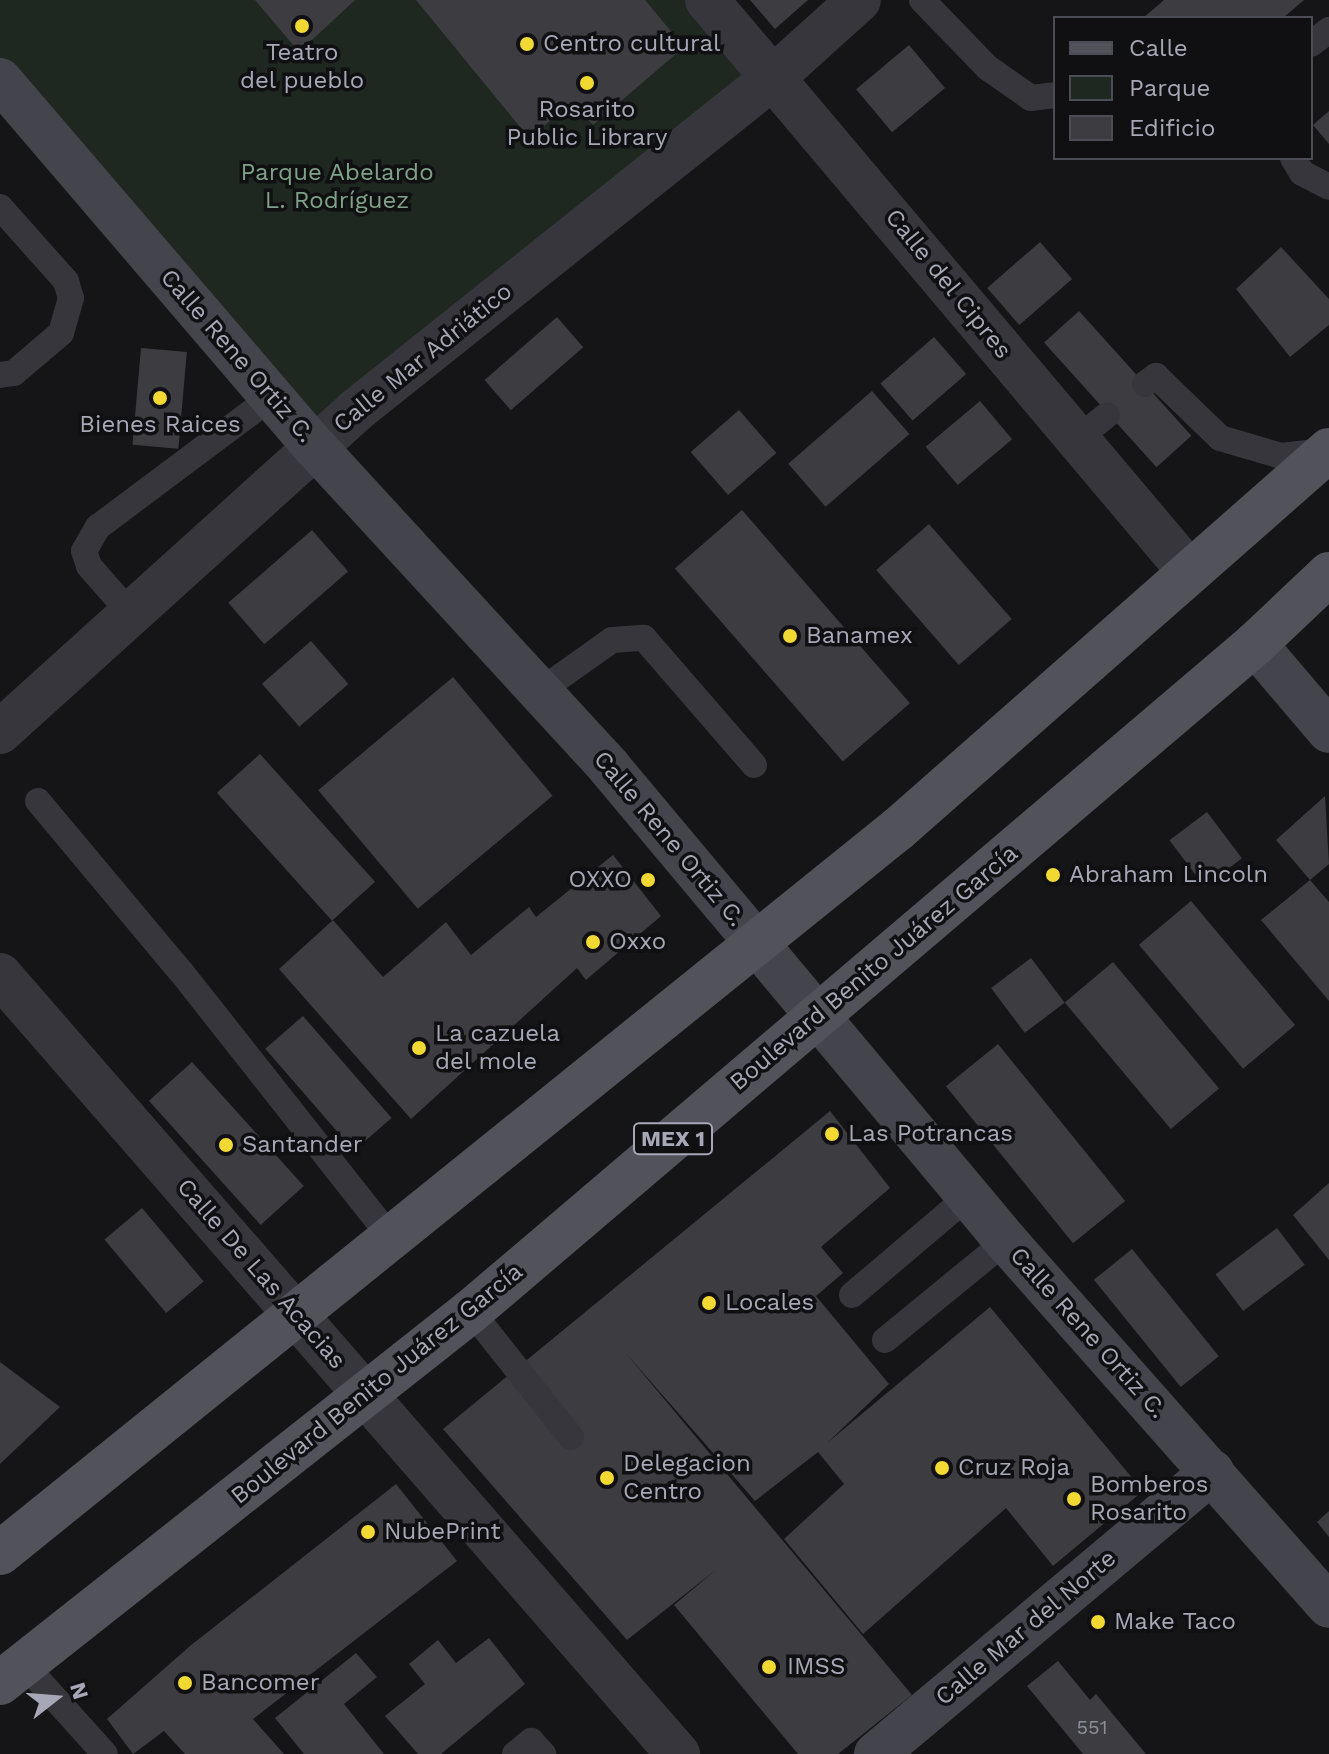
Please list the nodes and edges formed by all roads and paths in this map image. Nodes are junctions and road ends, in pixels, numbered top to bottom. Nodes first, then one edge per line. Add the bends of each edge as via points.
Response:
1 (707, 0) edge
2 (859, 0) edge
3 (922, 0) edge
4 (1329, 30) edge
5 (1313, 42) edge
6 (775, 76) junction
7 (3, 90) edge
8 (1053, 95) edge
9 (1294, 160) edge
10 (1329, 187) edge
11 (0, 207) edge
12 (0, 375) edge
13 (1145, 384) dead end
14 (272, 397) junction
15 (315, 447) junction
16 (1329, 450) edge
17 (1187, 569) junction
18 (1329, 574) edge
19 (131, 614) junction
20 (1255, 644) junction
21 (540, 691) junction
22 (1329, 731) edge
23 (0, 732) edge
24 (754, 765) dead end
25 (38, 801) dead end
26 (756, 943) junction
27 (0, 975) edge
28 (819, 1016) junction
29 (970, 1195) junction
30 (391, 1238) junction
31 (1006, 1241) junction
32 (852, 1295) dead end
33 (471, 1311) junction
34 (298, 1314) junction
35 (885, 1340) dead end
36 (365, 1397) junction
37 (571, 1437) dead end
38 (1212, 1472) junction
39 (0, 1553) edge
40 (1329, 1606) edge
41 (12, 1673) edge
42 (105, 1754) edge
43 (515, 1754) edge
44 (543, 1754) edge
45 (678, 1754) edge
46 (876, 1754) edge

1 - 6 street, Calle del Cipres
2 - 6 street, Calle Mar Adriático
3 - 8 lane via 988,68 1031,98
4 - 5 lane
6 - 15 street, Calle Mar Adriático
6 - 17 street, Calle del Cipres via 1091,428
7 - 14 street, Calle Rene Ortiz C.
9 - 10 lane via 1302,173
11 - 12 lane via 66,281 71,298 61,333 14,373
13 - 16 lane via 1156,376 1220,438 1281,456
14 - 15 street, Calle Rene Ortiz C.
14 - 19 lane via 98,527 84,551 89,566
15 - 19 street, Calle Mar Adriático
15 - 21 street, Calle Rene Ortiz C.
16 - 17 main road
17 - 26 main road via 898,829
18 - 20 main road, Boulevard Benito Juárez García / MEX 1
19 - 23 street, Calle Mar Adriático
20 - 22 street
20 - 28 main road, Boulevard Benito Juárez García / MEX 1
21 - 24 lane via 612,640 644,638
21 - 26 street, Calle Rene Ortiz C.
25 - 30 lane
26 - 28 street, Calle Rene Ortiz C.
26 - 30 main road
27 - 34 street, Calle De Las Acacias
28 - 29 street, Calle Rene Ortiz C.
28 - 33 main road, Boulevard Benito Juárez García / MEX 1
29 - 31 street, Calle Rene Ortiz C.
29 - 32 lane
30 - 34 main road
31 - 35 lane
31 - 38 street, Calle Rene Ortiz C.
33 - 36 main road, Boulevard Benito Juárez García / MEX 1
33 - 37 lane
34 - 36 street, Calle De Las Acacias
34 - 39 main road
36 - 41 main road, Boulevard Benito Juárez García / MEX 1
36 - 45 street, Calle De Las Acacias
38 - 40 street, Calle Rene Ortiz C.
38 - 46 street, Calle Mar del Norte
41 - 42 lane
43 - 44 lane via 531,1741

